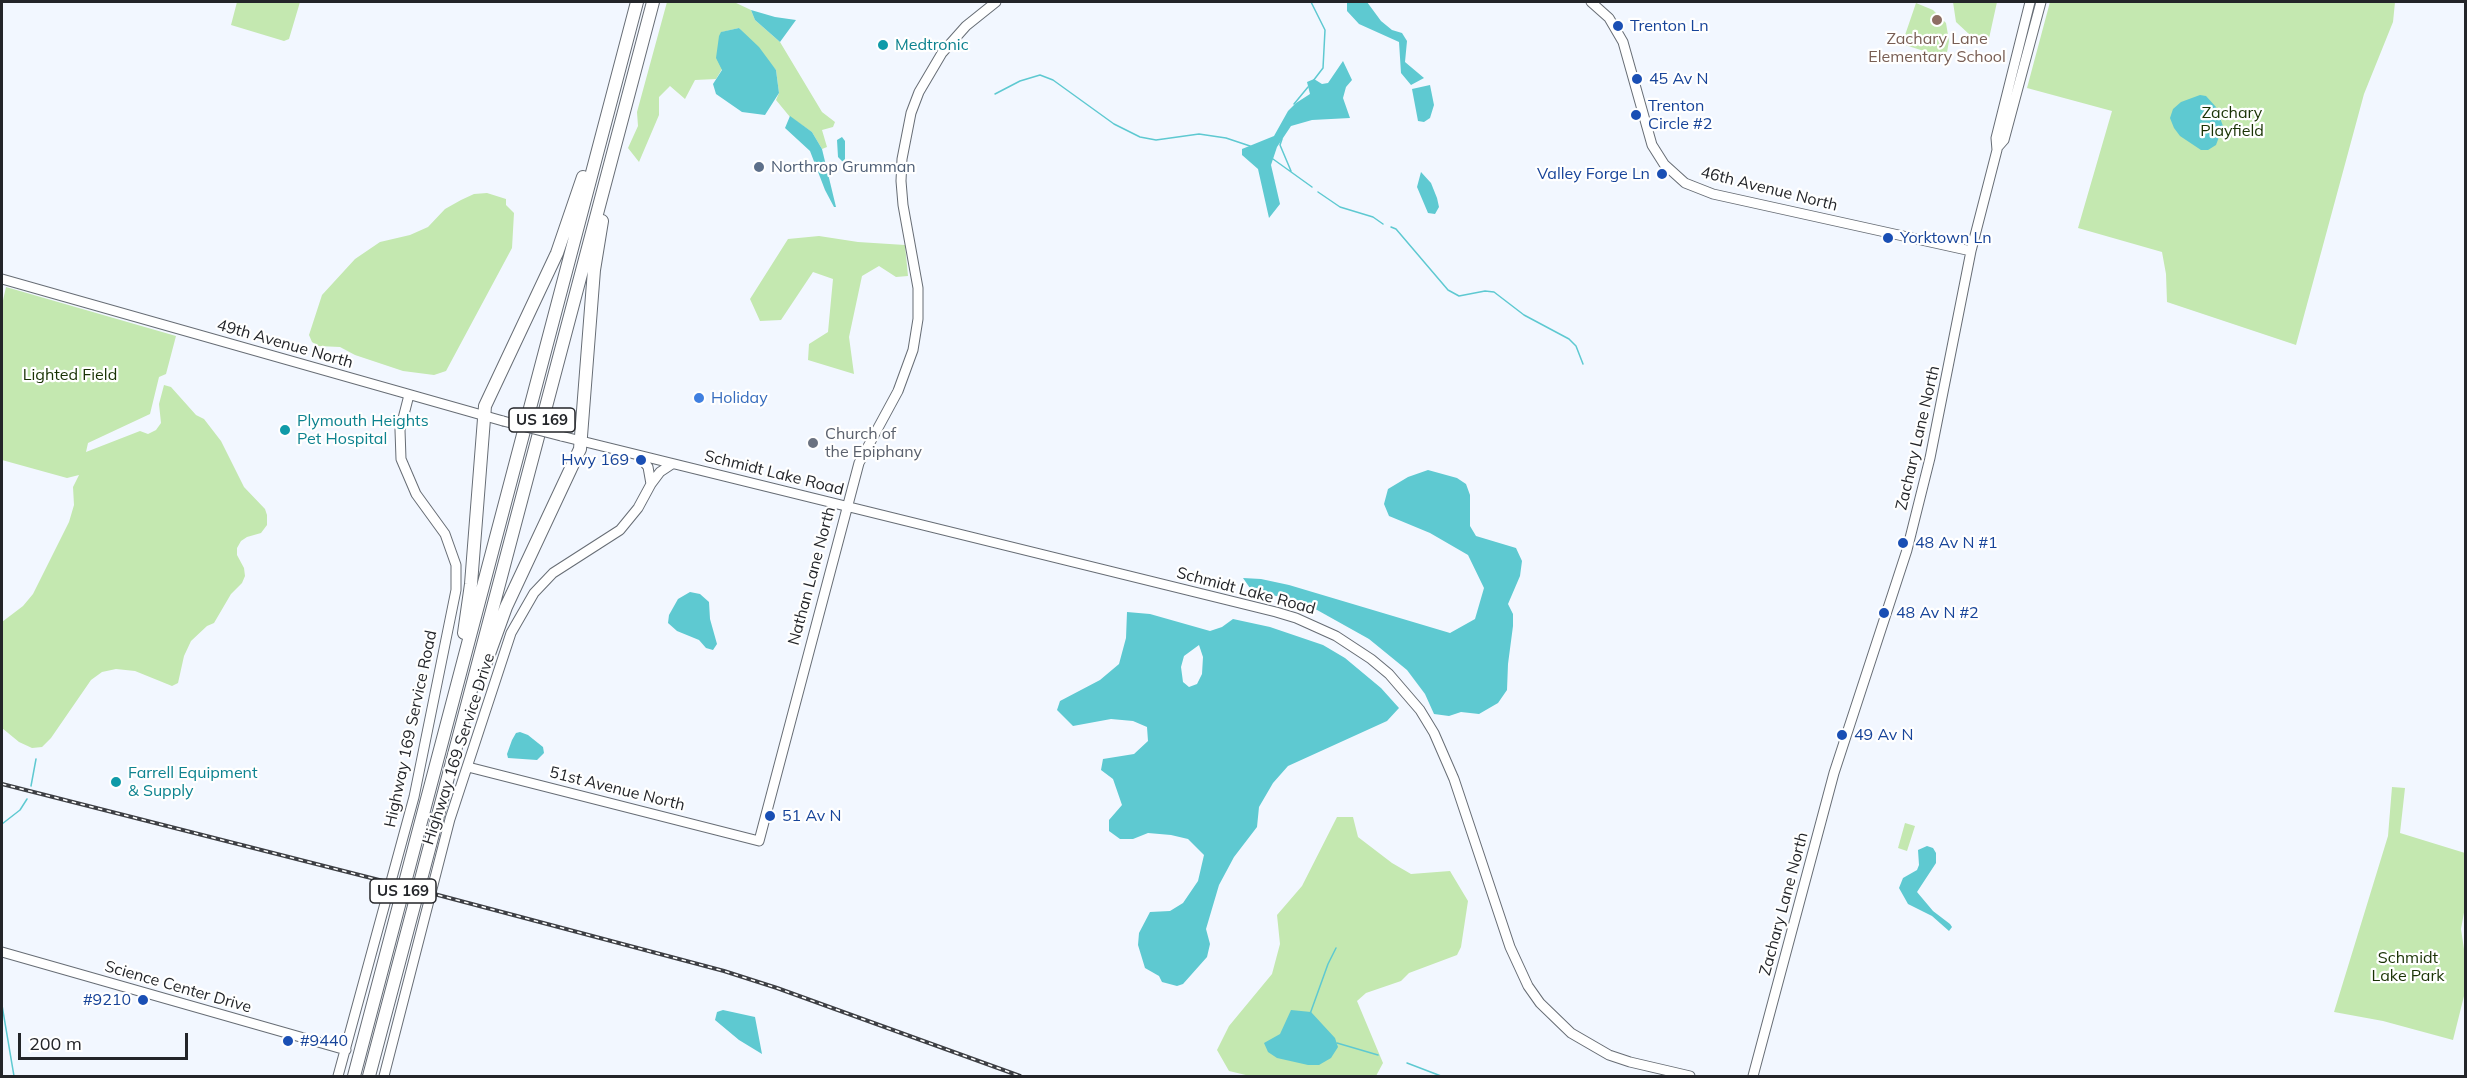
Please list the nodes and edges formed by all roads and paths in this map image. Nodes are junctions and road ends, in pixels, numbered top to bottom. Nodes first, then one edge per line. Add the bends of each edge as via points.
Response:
1 (637, 2) edge
2 (653, 2) edge
3 (996, 2) edge
4 (1591, 2) edge
5 (2030, 2) edge
6 (2041, 2) edge
7 (609, 108) junction
8 (623, 113) junction
9 (1997, 148) junction
10 (1971, 251) junction
11 (2, 279) edge
12 (409, 395) junction
13 (483, 415) junction
14 (561, 436) joint
15 (582, 441) junction
16 (639, 456) junction
17 (672, 464) junction
18 (651, 484) junction
19 (846, 506) junction
20 (452, 705) junction
21 (461, 727) junction
22 (468, 767) junction
23 (759, 841) joint
24 (2, 952) edge
25 (346, 1050) junction
26 (339, 1077) edge
27 (354, 1077) edge
28 (369, 1077) edge
29 (384, 1077) edge
30 (1690, 1077) edge
31 (1753, 1077) edge

1 - 7 highway, US 169
2 - 8 highway, US 169
3 - 19 street, Nathan Lane North via 966,26 942,53 911,113 901,182 917,278 916,330 907,371 862,454
4 - 10 street, 46th Avenue North via 1618,32 1652,145 1664,164 1685,183 1713,194
5 - 9 street, Zachary Lane North via 1996,138
6 - 9 street, Zachary Lane North via 2004,140
7 - 13 highway via 556,253
7 - 20 highway, US 169
8 - 15 highway via 594,270
8 - 21 highway, US 169
9 - 10 street, Zachary Lane North
10 - 31 street, Zachary Lane North via 1935,434 1907,550 1834,773
11 - 12 street, 49th Avenue North
12 - 13 street, 49th Avenue North
12 - 25 street, Highway 169 Service Road via 400,430 401,459 416,494 446,534 456,565 456,590 414,797
13 - 14 street, 49th Avenue North, bridge
13 - 20 highway via 471,584
14 - 15 street, Schmidt Lake Road
15 - 16 street, Schmidt Lake Road
15 - 21 highway via 506,608
16 - 17 street, Schmidt Lake Road
16 - 18 street via 648,467
17 - 18 street, Highway 169 Service Drive
17 - 19 street, Schmidt Lake Road
18 - 22 street, Highway 169 Service Drive via 620,530 553,573 534,594 511,633
19 - 23 street, Nathan Lane North
19 - 30 street, Schmidt Lake Road via 1276,612 1316,626 1352,645 1405,691 1434,733 1454,779 1510,947 1540,1003 1571,1033 1599,1050
20 - 27 highway, US 169
21 - 28 highway, US 169
22 - 23 street, 51st Avenue North
22 - 29 street, Highway 169 Service Drive via 450,819
24 - 25 street, Science Center Drive
25 - 26 street, Highway 169 Service Road

